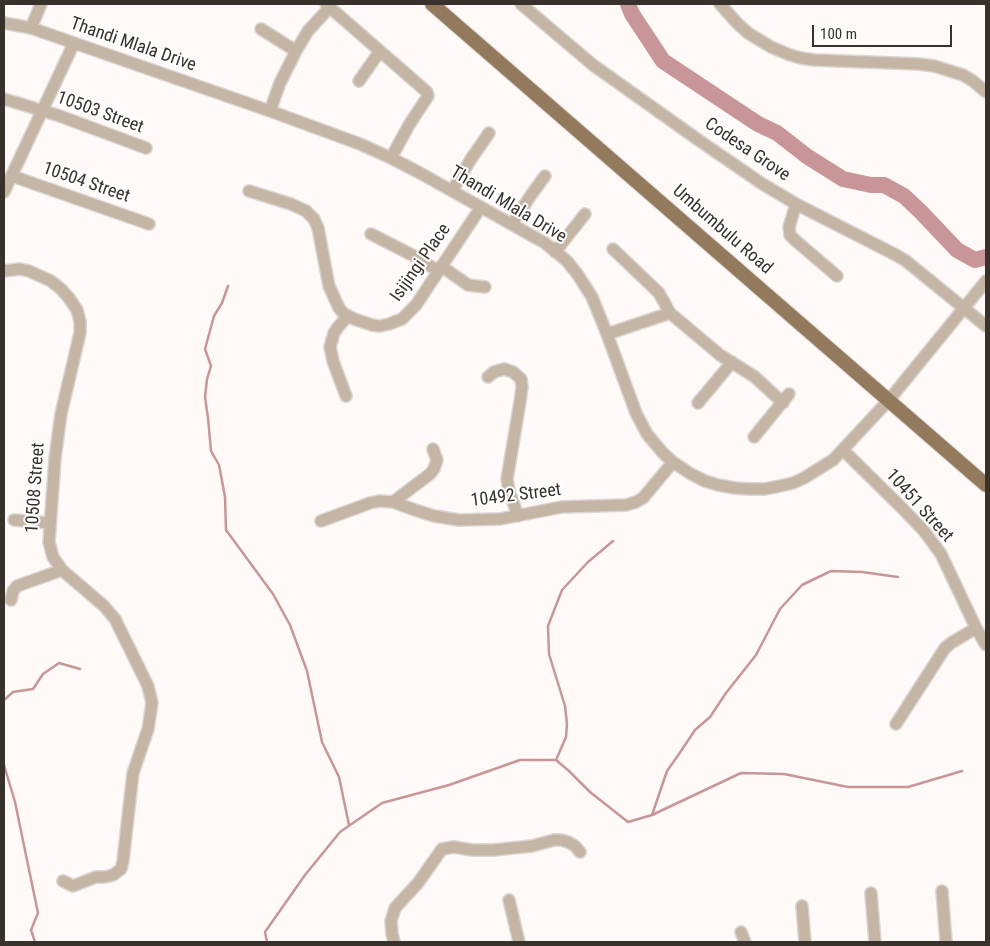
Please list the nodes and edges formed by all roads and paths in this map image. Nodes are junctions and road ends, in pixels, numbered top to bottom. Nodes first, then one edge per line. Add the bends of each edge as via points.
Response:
1 (40, 4) edge
2 (432, 4) edge
3 (521, 4) edge
4 (720, 4) edge
5 (328, 5) edge
6 (4, 23) edge
7 (31, 28) junction
8 (261, 29) dead end
9 (74, 43) junction
10 (296, 51) junction
11 (380, 51) junction
12 (359, 81) dead end
13 (986, 92) edge
14 (4, 99) edge
15 (42, 110) junction
16 (270, 111) junction
17 (489, 133) dead end
18 (146, 148) dead end
19 (391, 158) junction
20 (12, 176) junction
21 (545, 176) dead end
22 (249, 190) dead end
23 (452, 191) junction
24 (4, 192) edge
25 (796, 204) junction
26 (481, 207) junction
27 (585, 214) dead end
28 (150, 224) dead end
29 (512, 224) junction
30 (370, 234) dead end
31 (613, 249) dead end
32 (556, 252) junction
33 (440, 269) junction
34 (4, 270) edge
35 (837, 276) dead end
36 (986, 281) edge
37 (485, 287) dead end
38 (964, 308) junction
39 (670, 313) junction
40 (348, 316) junction
41 (986, 326) edge
42 (607, 334) junction
43 (732, 362) junction
44 (488, 377) dead end
45 (346, 396) dead end
46 (889, 400) junction
47 (698, 403) dead end
48 (754, 437) dead end
49 (433, 449) dead end
50 (843, 450) junction
51 (673, 462) junction
52 (986, 485) edge
53 (393, 502) junction
54 (518, 516) junction
55 (14, 520) dead end
56 (321, 522) dead end
57 (50, 523) junction
58 (62, 570) junction
59 (11, 600) dead end
60 (976, 628) junction
61 (986, 645) edge
62 (896, 724) dead end
63 (580, 852) dead end
64 (63, 881) dead end
65 (942, 891) dead end
66 (870, 893) dead end
67 (510, 900) dead end
68 (802, 906) dead end
69 (394, 942) edge
70 (519, 942) edge
71 (805, 942) edge
72 (875, 942) edge
73 (946, 942) edge

1 - 7 street
2 - 46 main road, Umbumbulu Road
3 - 25 street, Codesa Grove via 627,90
4 - 13 street via 748,32 790,55 814,60 934,66 963,75
5 - 10 street
5 - 11 street
6 - 7 street, Thandi Mlala Drive
7 - 9 street, Thandi Mlala Drive
8 - 10 street
9 - 15 street
9 - 16 street, Thandi Mlala Drive
10 - 16 street
11 - 12 street
11 - 19 street via 428,94
14 - 15 street, 10503 Street
15 - 18 street, 10503 Street
15 - 20 street
16 - 19 street, Thandi Mlala Drive
17 - 23 street
19 - 23 street, Thandi Mlala Drive
20 - 24 street
20 - 28 street, 10504 Street
21 - 29 street
22 - 40 street via 291,204 314,219 320,233 329,286 339,308
23 - 26 street, Thandi Mlala Drive
25 - 35 street via 789,227 790,235
25 - 38 street, Codesa Grove via 896,254
26 - 29 street, Thandi Mlala Drive
26 - 33 street, Isijingi Place
27 - 32 street
29 - 32 street, Thandi Mlala Drive
30 - 33 street
31 - 39 street via 659,293
32 - 42 street, Thandi Mlala Drive via 586,286
33 - 37 street via 468,285
33 - 40 street, Isijingi Place via 416,305 396,322 372,325
34 - 57 street, 10508 Street via 29,271 51,281 69,298 80,321 61,414
36 - 38 street, Thandi Mlala Drive
38 - 41 street, Codesa Grove
38 - 46 street, Thandi Mlala Drive
39 - 42 street
39 - 43 street
40 - 45 street via 334,333 330,347
42 - 51 street, Thandi Mlala Drive via 641,424 654,444
43 - 47 street
43 - 48 street via 786,398
44 - 54 street via 504,369 513,372 522,387 507,478
46 - 50 street, Thandi Mlala Drive
46 - 52 main road, Umbumbulu Road
49 - 53 street via 437,460 434,469
50 - 51 street, Thandi Mlala Drive via 804,478 766,489 718,485
50 - 60 street, 10451 Street via 924,531 941,554
51 - 54 street, 10492 Street via 651,490 636,502 618,506 562,507
53 - 54 street, 10492 Street via 446,519 487,520
53 - 56 street, 10492 Street via 370,503
55 - 57 street
57 - 58 street, 10508 Street via 50,550
58 - 59 street via 17,586
58 - 64 street, 10508 Street via 115,619 148,686 152,703 148,730 133,773 121,869 113,875 96,877 73,886
60 - 61 street, 10451 Street
60 - 62 street via 945,648
63 - 69 street via 562,840 494,850 442,849 396,908 392,921
65 - 73 street
66 - 72 street
67 - 70 street
68 - 71 street

